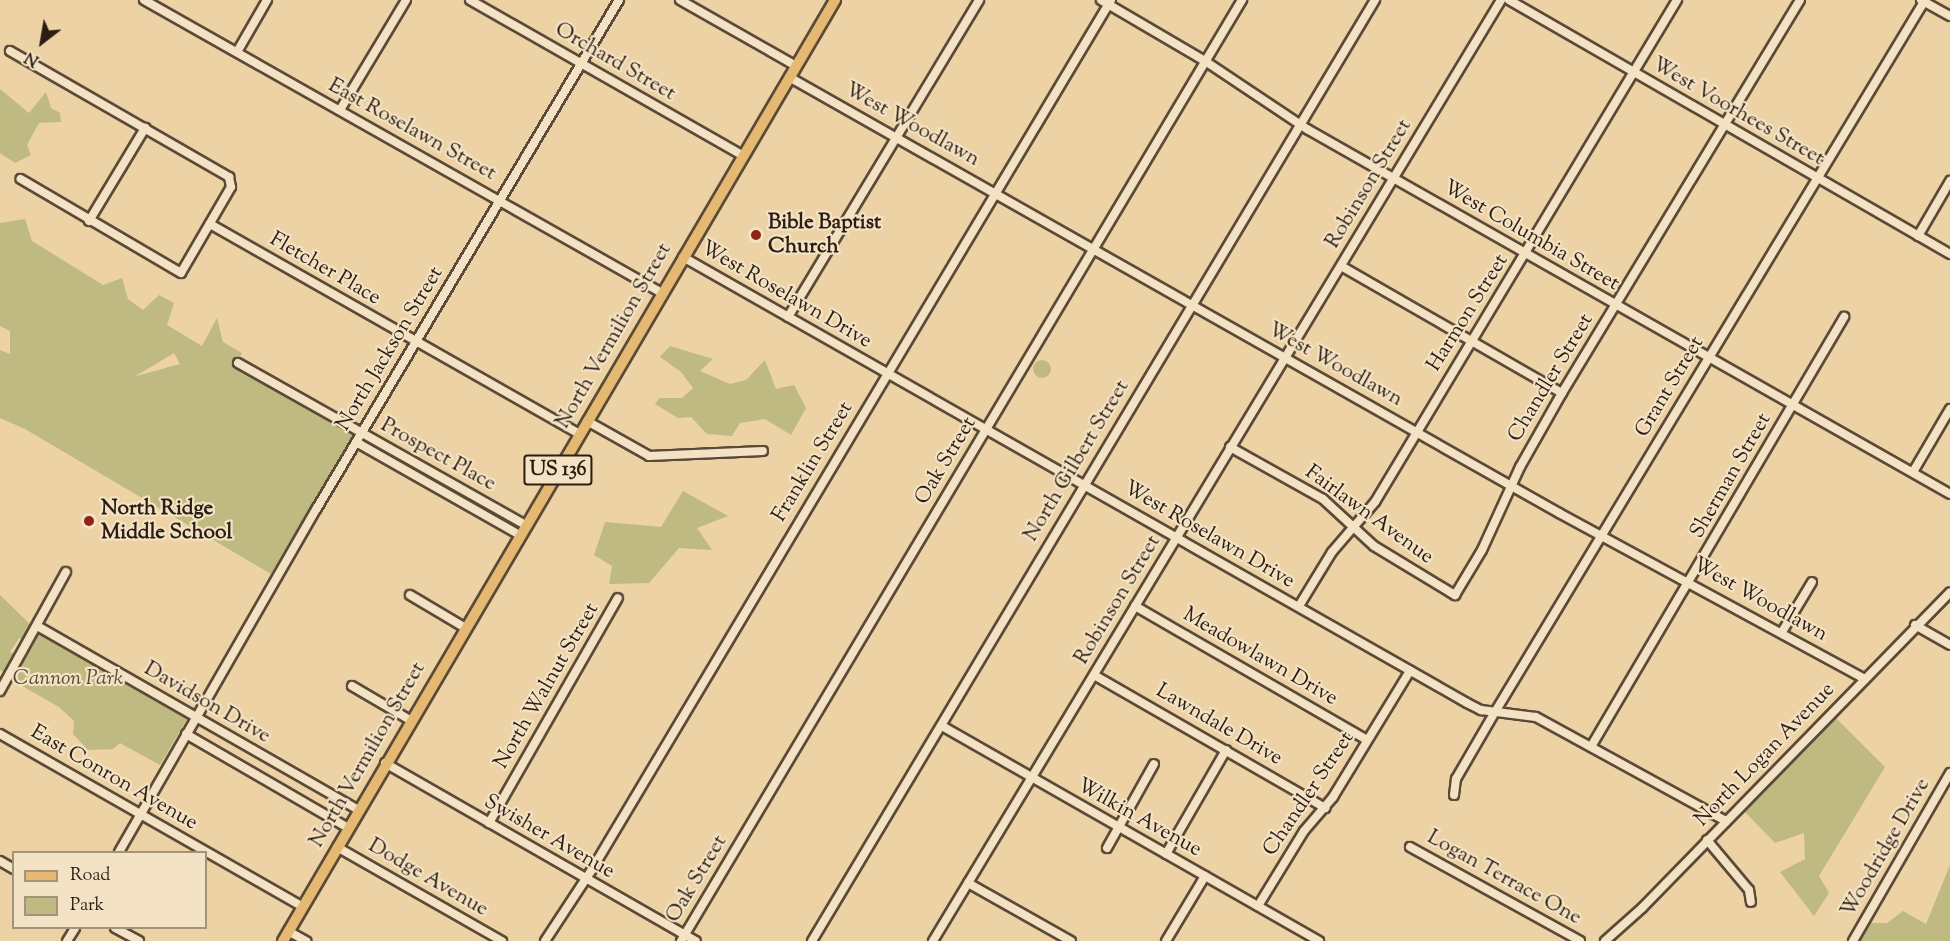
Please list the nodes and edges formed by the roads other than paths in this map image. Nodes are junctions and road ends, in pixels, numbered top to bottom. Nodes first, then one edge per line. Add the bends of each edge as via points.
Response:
1 (144, 0) edge
2 (267, 0) edge
3 (406, 0) edge
4 (470, 0) edge
5 (619, 0) edge
6 (680, 0) edge
7 (835, 0) edge
8 (979, 0) edge
9 (1242, 0) edge
10 (1375, 0) edge
11 (1501, 0) edge
12 (1509, 0) edge
13 (1677, 0) edge
14 (1800, 0) edge
15 (1924, 0) edge
16 (1107, 1) edge
17 (1950, 16) edge
18 (10, 51) dead end
19 (237, 52) junction
20 (1205, 61) junction
21 (581, 63) junction
22 (796, 66) junction
23 (1634, 73) junction
24 (789, 77) junction
25 (340, 110) junction
26 (1301, 123) junction
27 (1727, 126) junction
28 (145, 128) junction
29 (896, 137) junction
30 (742, 156) junction
31 (1393, 178) junction
32 (21, 179) dead end
33 (1819, 179) junction
34 (1950, 181) edge
35 (994, 193) junction
36 (500, 200) junction
37 (89, 220) junction
38 (210, 224) junction
39 (1918, 236) junction
40 (1093, 249) junction
41 (1527, 254) junction
42 (1950, 254) edge
43 (683, 257) junction
44 (1341, 267) junction
45 (662, 293) junction
46 (1191, 304) junction
47 (1617, 305) junction
48 (788, 317) junction
49 (1844, 317) dead end
50 (1472, 340) junction
51 (416, 342) junction
52 (1285, 357) junction
53 (1709, 357) junction
54 (238, 363) dead end
55 (887, 373) junction
56 (1562, 393) junction
57 (1792, 404) junction
58 (1950, 409) edge
59 (586, 421) junction
60 (986, 429) junction
61 (1416, 432) junction
62 (361, 433) junction
63 (579, 434) junction
64 (356, 442) junction
65 (1230, 447) junction
66 (763, 451) dead end
67 (1913, 472) junction
68 (1084, 484) junction
69 (1510, 486) junction
70 (1950, 494) edge
71 (1354, 527) junction
72 (523, 530) junction
73 (1604, 534) junction
74 (1176, 537) junction
75 (66, 572) dead end
76 (1690, 582) junction
77 (1812, 582) dead end
78 (1950, 592) edge
79 (410, 595) dead end
80 (1455, 595) joint
81 (618, 598) dead end
82 (1135, 606) junction
83 (1299, 606) junction
84 (1916, 626) junction
85 (39, 627) junction
86 (465, 627) junction
87 (1782, 632) junction
88 (1950, 645) edge
89 (1410, 671) junction
90 (1094, 675) junction
91 (1865, 679) junction
92 (352, 686) dead end
93 (0, 691) edge
94 (1495, 712) junction
95 (196, 718) junction
96 (410, 720) junction
97 (942, 726) junction
98 (0, 734) edge
99 (186, 734) junction
100 (1368, 740) junction
101 (1592, 745) junction
102 (1226, 750) junction
103 (385, 763) junction
104 (1154, 764) dead end
105 (1950, 773) edge
106 (1031, 778) junction
107 (1454, 795) dead end
108 (1325, 808) junction
109 (358, 810) junction
110 (141, 814) junction
111 (1726, 821) junction
112 (489, 823) junction
113 (348, 828) junction
114 (1118, 828) junction
115 (1707, 840) junction
116 (337, 847) junction
117 (1410, 847) dead end
118 (1107, 848) dead end
119 (119, 851) edge
120 (205, 851) edge
121 (207, 852) edge
122 (1166, 854) junction
123 (1205, 876) junction
124 (585, 878) junction
125 (968, 883) junction
126 (1751, 902) dead end
127 (1258, 906) junction
128 (303, 907) junction
129 (118, 929) edge
130 (285, 936) edge
131 (683, 938) edge
132 (139, 941) edge
133 (306, 941) edge
134 (502, 941) edge
135 (545, 941) edge
136 (696, 941) edge
137 (812, 941) edge
138 (933, 941) edge
139 (1071, 941) edge
140 (1166, 941) edge
141 (1319, 941) edge
142 (1580, 941) edge
143 (1605, 941) edge
144 (1853, 941) edge

1 - 19 street, East Roselawn Street
2 - 19 street
3 - 25 street
4 - 21 street, Orchard Street
5 - 21 street, North Jackson Street
6 - 22 street
7 - 22 main road, North Vermilion Street / US 136
8 - 29 street
9 - 20 street, Oak Street
10 - 26 street, North Gilbert Street
11 - 31 street, Robinson Street
12 - 23 street, West Voorhees Street
13 - 23 street, Harmon Street
14 - 27 street, Chandler Street
15 - 17 street
15 - 33 street, Grant Street
16 - 20 street, West Columbia Street
16 - 35 street, Franklin Street
18 - 28 street
19 - 25 street, East Roselawn Street
20 - 26 street, West Columbia Street
20 - 40 street, Oak Street
21 - 30 street, Orchard Street
21 - 36 street, North Jackson Street
22 - 24 main road, North Vermilion Street / US 136
23 - 27 street, West Voorhees Street
23 - 41 street, Harmon Street
24 - 29 street, West Woodlawn
24 - 30 main road, North Vermilion Street / US 136
25 - 36 street, East Roselawn Street
26 - 31 street, West Columbia Street
26 - 46 street, North Gilbert Street
27 - 33 street, West Voorhees Street
27 - 47 street, Chandler Street
28 - 37 street
28 - 38 street via 229,177 231,187
29 - 35 street, West Woodlawn
29 - 48 street
30 - 43 main road, North Vermilion Street / US 136
31 - 41 street, West Columbia Street
31 - 44 street, Robinson Street
32 - 37 street
33 - 39 street, West Voorhees Street
33 - 53 street, Grant Street
34 - 39 street
35 - 40 street, West Woodlawn
35 - 55 street, Franklin Street
36 - 45 street, East Roselawn Street
36 - 51 street, North Jackson Street
37 - 38 street via 181,273
38 - 51 street, Fletcher Place
39 - 42 street, West Voorhees Street
40 - 46 street, West Woodlawn
40 - 60 street, Oak Street
41 - 47 street, West Columbia Street
41 - 50 street, Harmon Street
43 - 45 main road, North Vermilion Street / US 136
43 - 48 street, West Roselawn Drive
44 - 50 street
44 - 52 street, Robinson Street via 1292,352
45 - 59 main road, North Vermilion Street / US 136
46 - 52 street, West Woodlawn
46 - 68 street, North Gilbert Street
47 - 53 street, West Columbia Street
47 - 56 street, Chandler Street
48 - 55 street, West Roselawn Drive
49 - 57 street, Sherman Street
50 - 56 street
50 - 61 street, Harmon Street
51 - 62 street, North Jackson Street
51 - 63 street, Fletcher Place
52 - 61 street, West Woodlawn
52 - 65 street, Robinson Street
53 - 57 street, West Columbia Street
53 - 73 street, Grant Street
54 - 62 street, Prospect Place
55 - 60 street, West Roselawn Drive
55 - 124 street, Franklin Street
56 - 69 street, Chandler Street
57 - 67 street, West Columbia Street
57 - 76 street, Sherman Street
58 - 67 street
59 - 63 main road, North Vermilion Street / US 136
59 - 66 street via 649,456
60 - 68 street, West Roselawn Drive
60 - 131 street, Oak Street
61 - 69 street, West Woodlawn
61 - 71 street, Harmon Street via 1375,502
62 - 64 street, North Jackson Street
62 - 72 street, Prospect Place
63 - 72 main road, North Vermilion Street / US 136
64 - 72 street, Prospect Place
64 - 95 street, North Jackson Street
65 - 71 street, Fairlawn Avenue via 1323,499
65 - 74 street, Robinson Street
67 - 70 street, West Columbia Street
68 - 74 street, West Roselawn Drive
68 - 97 street, North Gilbert Street
69 - 73 street, West Woodlawn
69 - 80 street, Chandler Street via 1482,550
71 - 80 street, Fairlawn Avenue via 1388,556
71 - 83 street, Harmon Street via 1332,552
72 - 86 main road, North Vermilion Street / US 136
73 - 76 street, West Woodlawn
73 - 94 street, Grant Street
74 - 82 street, Robinson Street
74 - 83 street, West Roselawn Drive
75 - 85 street
76 - 87 street, West Woodlawn
76 - 101 street, Sherman Street
77 - 87 street
78 - 84 street, North Logan Avenue
79 - 86 street
81 - 112 street, North Walnut Street
82 - 90 street, Robinson Street
82 - 100 street, Meadowlawn Drive
83 - 89 street, West Roselawn Drive
84 - 88 street
84 - 91 street, North Logan Avenue
85 - 93 street
85 - 95 street, Davidson Drive
86 - 96 main road, North Vermilion Street / US 136
87 - 91 street, West Woodlawn
89 - 94 street, West Roselawn Drive via 1481,710
89 - 100 street, Chandler Street
90 - 102 street, Lawndale Drive
90 - 106 street, Robinson Street
91 - 111 street, North Logan Avenue
92 - 96 street
94 - 101 street, West Roselawn Drive via 1515,711 1536,717
94 - 107 street, Grant Street via 1456,779
95 - 99 street, North Jackson Street
95 - 109 street, Davidson Drive
96 - 103 main road, North Vermilion Street / US 136
97 - 106 street, Wilkin Avenue
97 - 137 street, North Gilbert Street
98 - 110 street, East Conron Avenue
99 - 110 street, North Jackson Street
99 - 113 street, Davidson Drive
100 - 108 street, Chandler Street
101 - 111 street, West Roselawn Drive
102 - 108 street, Lawndale Drive
102 - 122 street
103 - 109 main road, North Vermilion Street / US 136
103 - 112 street, Swisher Avenue
104 - 114 street
105 - 144 street, Woodridge Drive
106 - 114 street, Wilkin Avenue
106 - 125 street, Robinson Street
108 - 127 street, Chandler Street via 1304,831
109 - 113 main road, North Vermilion Street / US 136
110 - 119 street, North Jackson Street
110 - 120 street, East Conron Avenue
111 - 115 street, North Logan Avenue
112 - 124 street, Swisher Avenue
113 - 116 main road, North Vermilion Street / US 136
114 - 118 street
114 - 122 street, Wilkin Avenue
115 - 126 street via 1749,890
115 - 143 street, North Logan Avenue
116 - 128 main road, North Vermilion Street / US 136
116 - 134 street, Dodge Avenue
117 - 142 street, Logan Terrace One
121 - 128 street, East Conron Avenue
122 - 123 street, Wilkin Avenue
123 - 127 street, Wilkin Avenue
123 - 140 street
124 - 131 street, Swisher Avenue
124 - 135 street, Franklin Street
125 - 138 street, Robinson Street
125 - 139 street
127 - 141 street, Wilkin Avenue
128 - 130 main road, North Vermilion Street / US 136
129 - 132 street
130 - 133 street
131 - 136 street, Swisher Avenue

